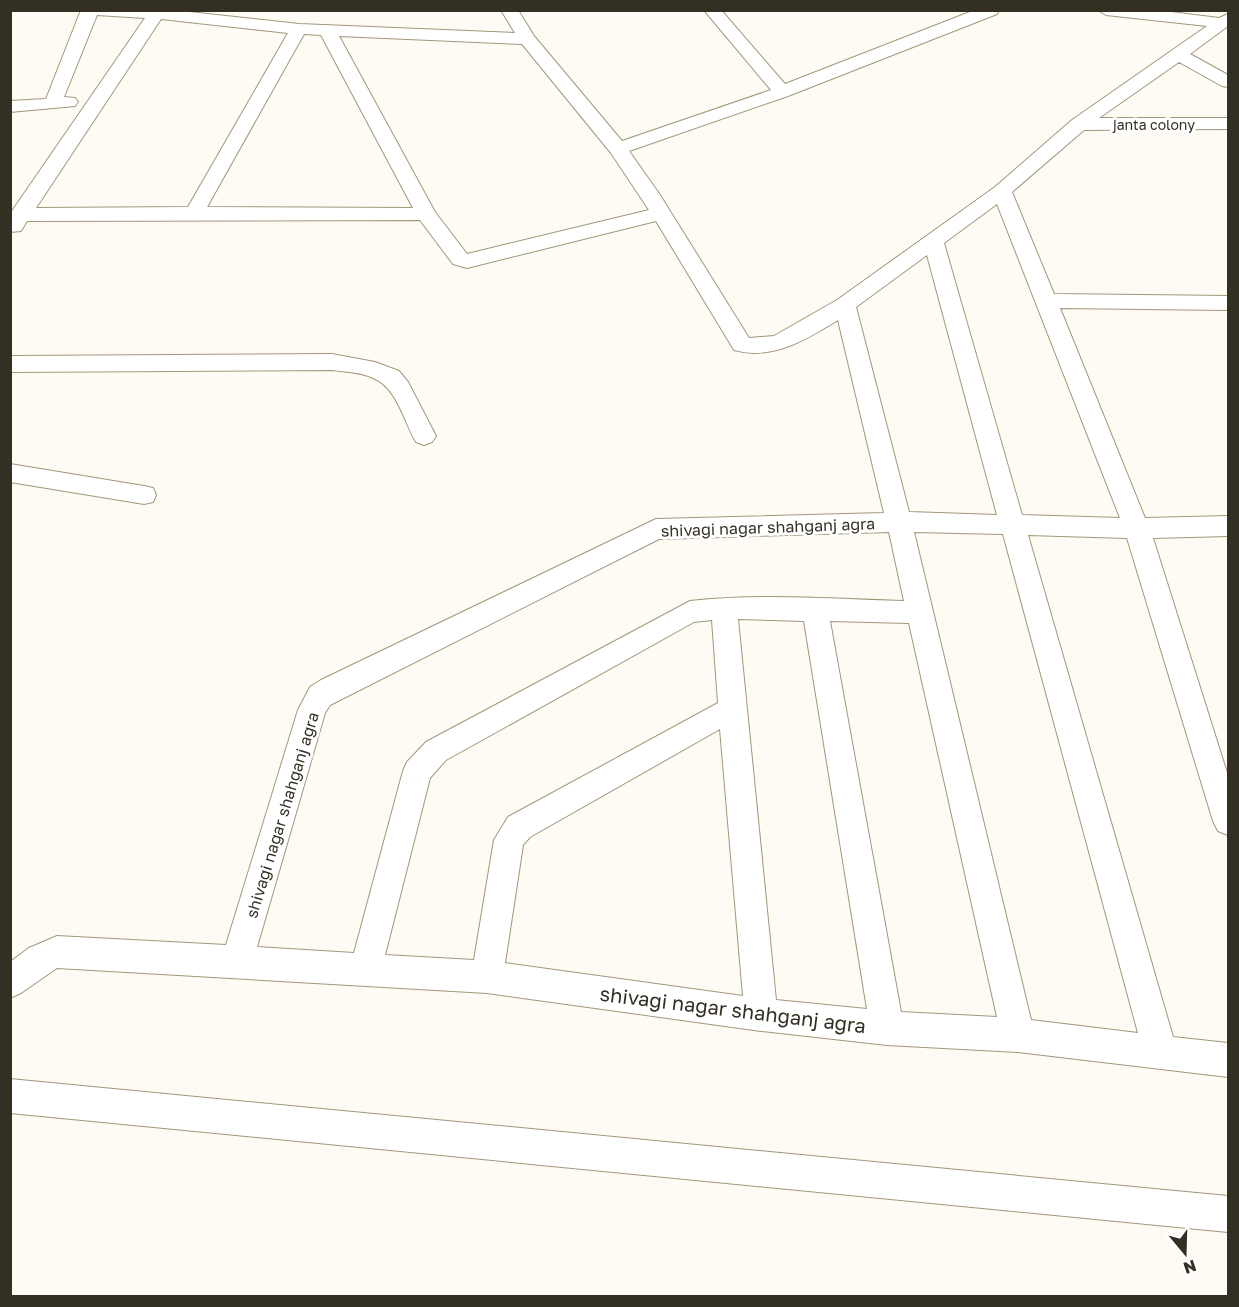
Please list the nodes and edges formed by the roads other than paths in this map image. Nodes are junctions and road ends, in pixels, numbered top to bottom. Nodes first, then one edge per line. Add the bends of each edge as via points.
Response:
1 (90, 10) edge
2 (509, 10) edge
3 (712, 10) edge
4 (991, 10) edge
5 (1106, 10) edge
6 (158, 13) edge
7 (1225, 21) edge
8 (299, 29) junction
9 (327, 30) junction
10 (527, 39) junction
11 (1178, 54) junction
12 (1228, 82) edge
13 (782, 92) junction
14 (99, 100) junction
15 (53, 103) junction
16 (10, 107) edge
17 (1228, 123) edge
18 (1079, 124) junction
19 (618, 149) junction
20 (1002, 191) junction
21 (194, 213) junction
22 (661, 213) junction
23 (426, 214) junction
24 (15, 223) edge
25 (933, 240) junction
26 (1046, 301) junction
27 (1228, 303) edge
28 (845, 305) junction
29 (10, 364) edge
30 (424, 436) dead end
31 (10, 473) edge
32 (144, 495) dead end
33 (899, 522) junction
34 (1014, 525) junction
35 (1228, 526) edge
36 (1137, 528) junction
37 (724, 608) junction
38 (815, 609) junction
39 (919, 612) junction
40 (733, 719) junction
41 (1228, 821) edge
42 (237, 962) junction
43 (365, 970) junction
44 (487, 977) junction
45 (10, 982) edge
46 (761, 1015) junction
47 (887, 1028) junction
48 (1018, 1035) junction
49 (1160, 1051) junction
50 (1228, 1060) edge
51 (10, 1096) edge
52 (1228, 1214) edge

1 - 6 street
1 - 15 street
2 - 10 street
3 - 13 street
4 - 13 street
5 - 7 street
6 - 8 street
6 - 14 street
7 - 11 street
8 - 9 street
8 - 21 street
9 - 10 street
9 - 23 street
10 - 19 street
11 - 12 street
11 - 18 street
13 - 19 street
14 - 15 street
14 - 24 street
15 - 16 street
17 - 18 street, janta colony
18 - 20 street
19 - 22 street
20 - 25 street
20 - 26 street
21 - 23 street
21 - 24 street
22 - 23 street via 467,261 460,259
22 - 28 street via 742,345 759,347 796,335
25 - 28 street
25 - 34 street
26 - 27 street
26 - 36 street
28 - 33 street, shivagi nagar shahganj agra
29 - 30 street via 332,362 392,376
31 - 32 street
33 - 34 street
33 - 39 street
33 - 42 street, shivagi nagar shahganj agra via 656,529 320,696 312,710
34 - 36 street
34 - 49 street
35 - 36 street
36 - 41 street
37 - 38 street
37 - 40 street
37 - 43 street via 686,613 436,751 425,761 417,771
38 - 39 street
38 - 47 street
39 - 48 street
40 - 44 street via 723,713 717,715 519,826 509,840
40 - 46 street
42 - 43 street, shivagi nagar shahganj agra
42 - 45 street, shivagi nagar shahganj agra via 57,952 40,959
43 - 44 street, shivagi nagar shahganj agra
44 - 46 street, shivagi nagar shahganj agra
46 - 47 street, shivagi nagar shahganj agra
47 - 48 street, shivagi nagar shahganj agra
48 - 49 street, shivagi nagar shahganj agra
49 - 50 street, shivagi nagar shahganj agra
51 - 52 street

